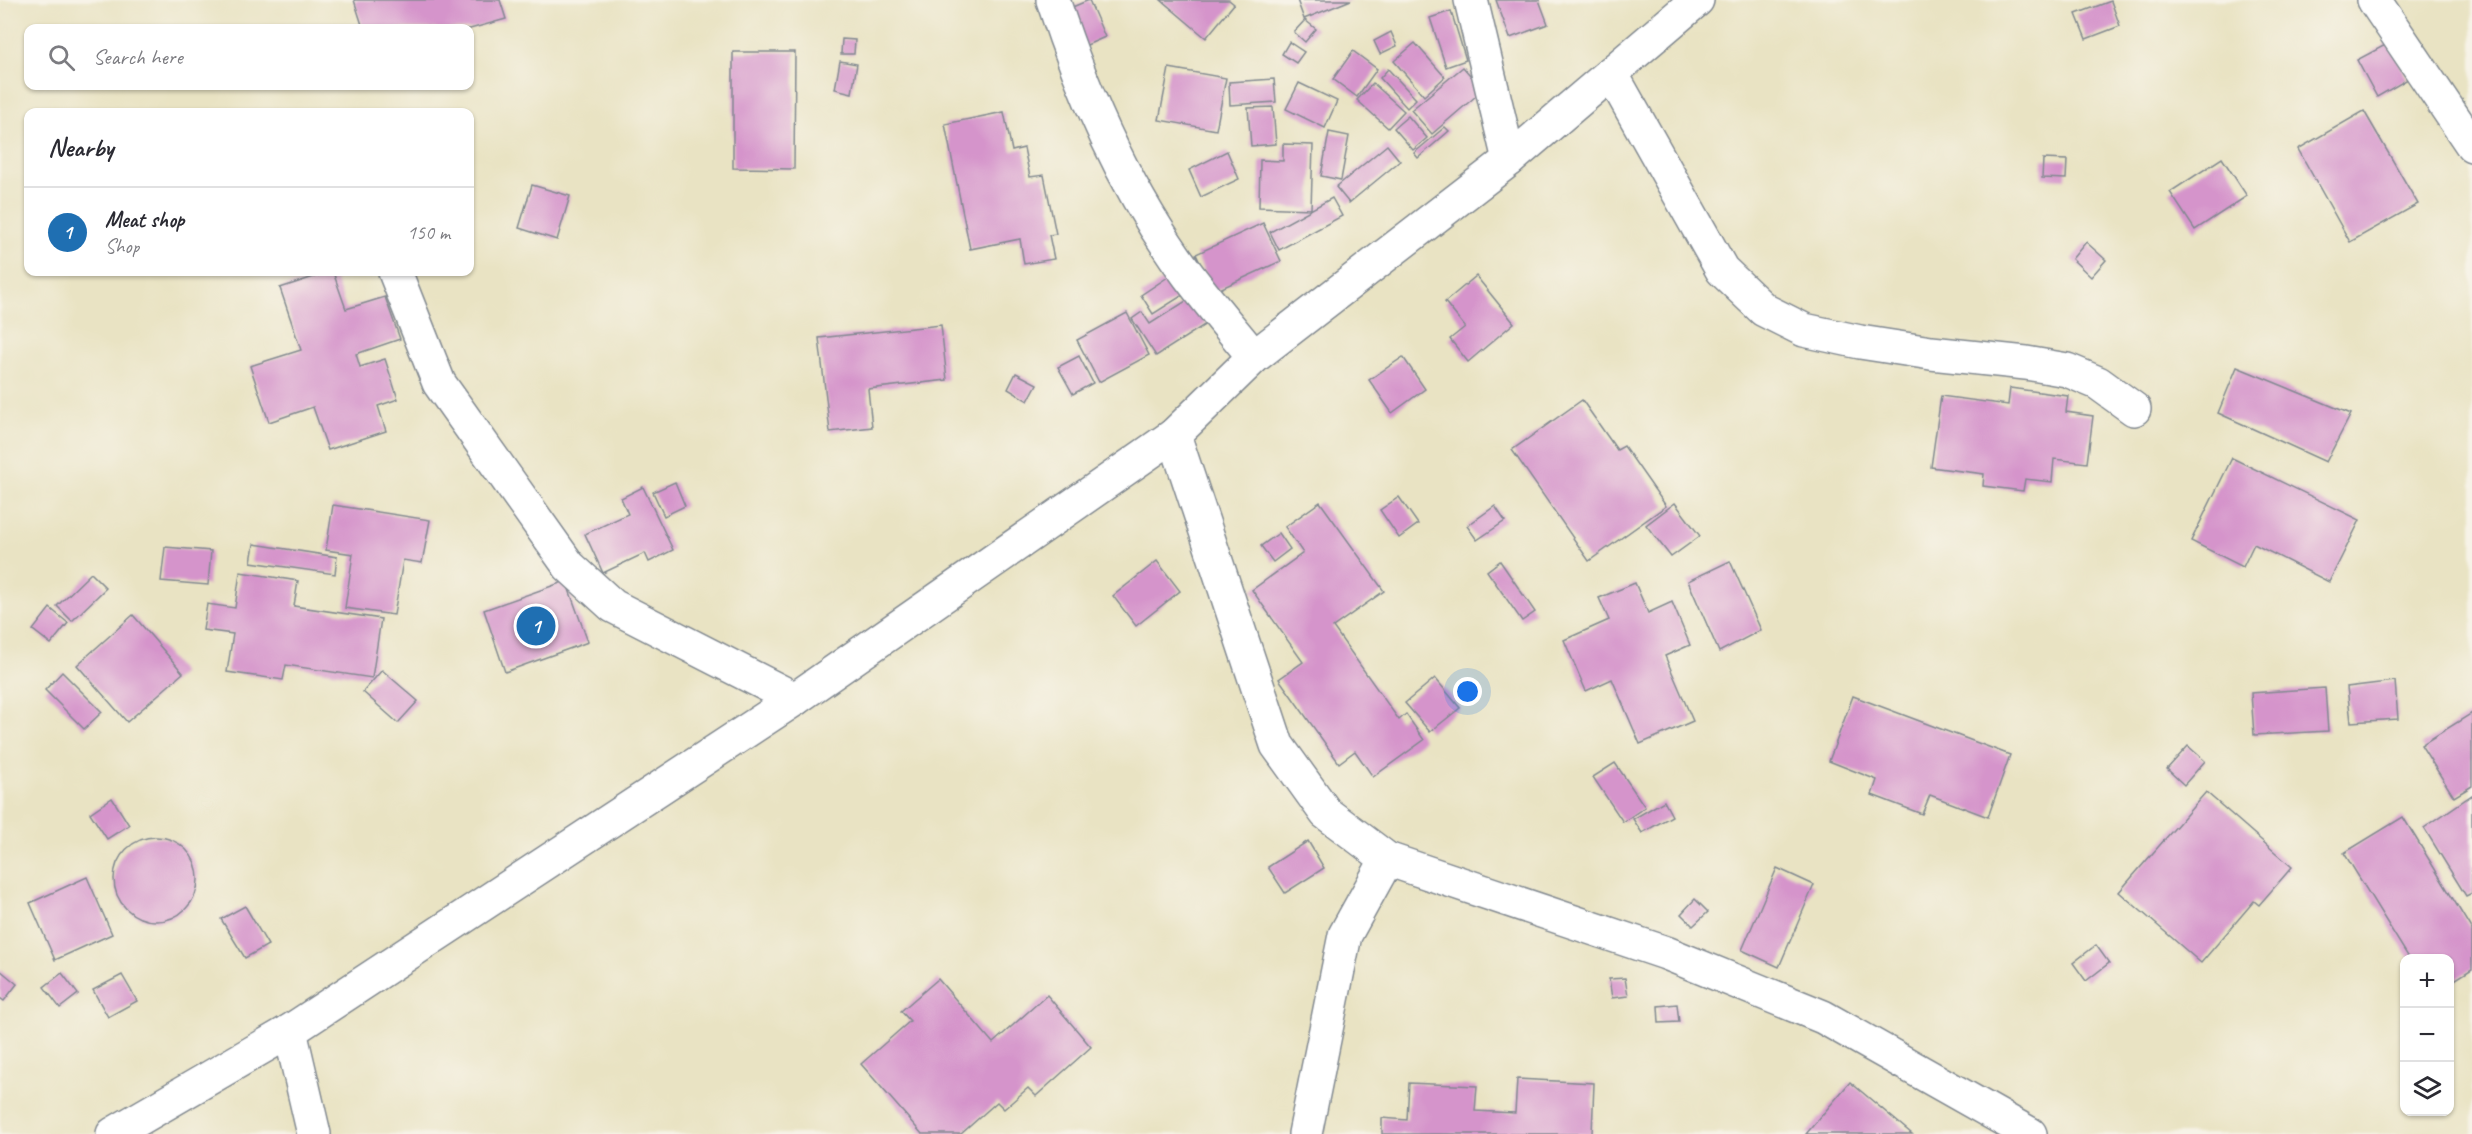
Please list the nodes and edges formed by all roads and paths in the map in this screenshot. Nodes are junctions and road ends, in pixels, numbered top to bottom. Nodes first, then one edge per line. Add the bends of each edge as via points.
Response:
1 (1053, 0) edge
2 (1471, 0) edge
3 (1697, 0) edge
4 (2374, 0) edge
5 (1611, 73) junction
6 (2472, 145) edge
7 (1509, 160) junction
8 (397, 276) edge
9 (1254, 357) junction
10 (2134, 409) dead end
11 (1174, 435) junction
12 (795, 699) junction
13 (1387, 859) junction
14 (290, 1031) junction
15 (113, 1134) edge
16 (314, 1134) edge
17 (1305, 1134) edge
18 (2030, 1134) edge

1 - 9 street via 1084,84 1141,203 1187,275
2 - 7 street
3 - 5 street
4 - 6 street
5 - 7 street
5 - 10 street via 1722,270 1764,310 1804,330 1860,342 2067,370 2098,383
7 - 9 street
8 - 12 street via 440,383 569,566 613,606
9 - 11 street
11 - 12 street
11 - 13 street via 1278,745 1326,813
12 - 14 street
13 - 17 street via 1345,934
13 - 18 street via 1666,953 1823,1017
14 - 15 street
14 - 16 street

